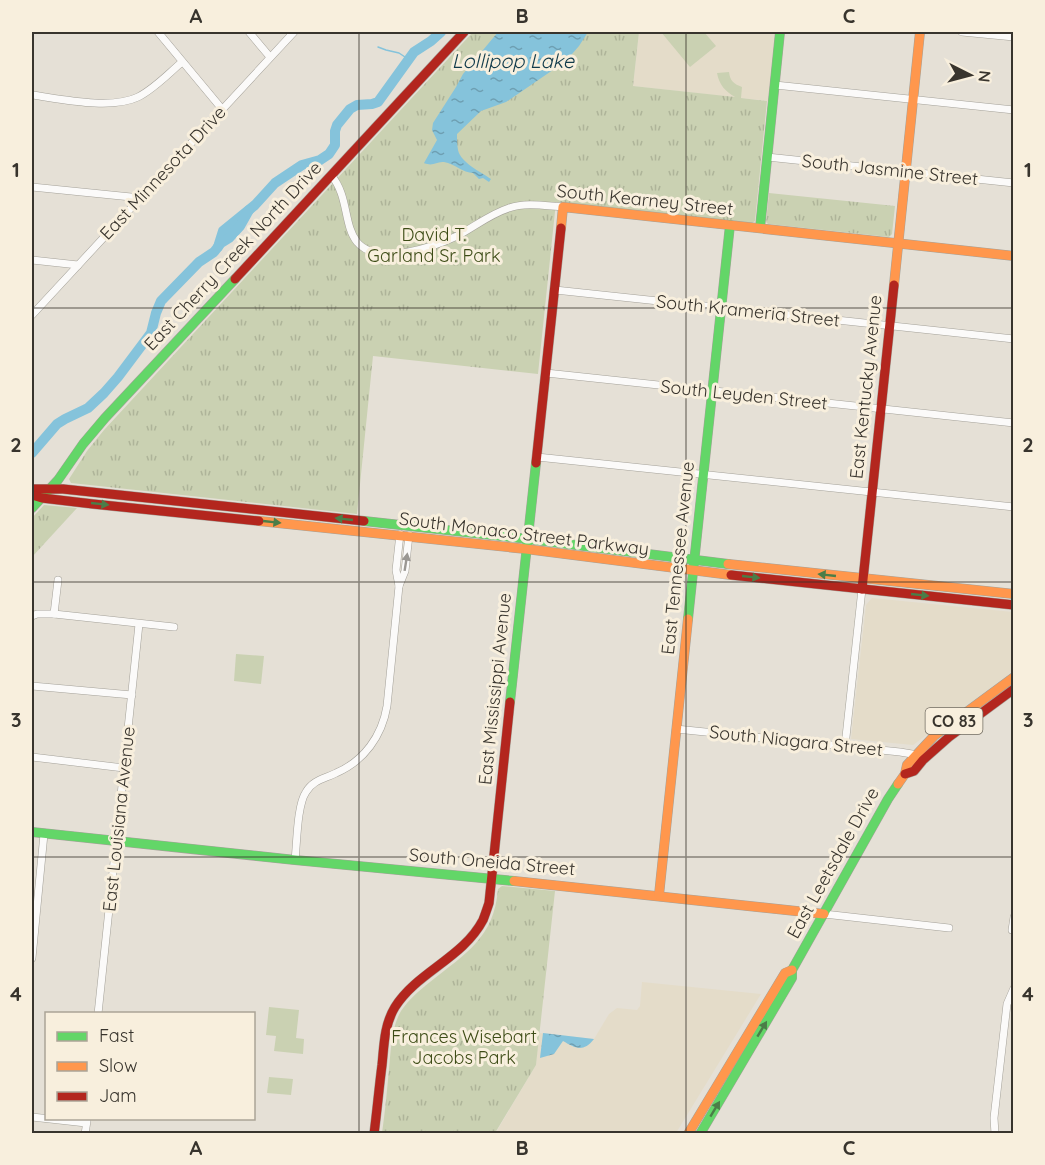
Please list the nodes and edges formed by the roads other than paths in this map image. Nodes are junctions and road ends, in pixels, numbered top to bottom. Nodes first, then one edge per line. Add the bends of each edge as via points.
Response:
1 (158, 32) edge
2 (249, 32) edge
3 (294, 32) edge
4 (464, 32) edge
5 (780, 32) edge
6 (920, 32) edge
7 (962, 32) edge
8 (1014, 37) edge
9 (270, 57) junction
10 (182, 62) junction
11 (775, 85) junction
12 (32, 95) edge
13 (913, 99) junction
14 (222, 110) junction
15 (1014, 110) edge
16 (767, 157) junction
17 (905, 171) junction
18 (331, 175) junction
19 (1014, 183) edge
20 (32, 187) edge
21 (141, 198) junction
22 (563, 207) junction
23 (730, 225) junction
24 (760, 228) junction
25 (898, 243) junction
26 (1014, 256) edge
27 (32, 260) edge
28 (78, 265) junction
29 (555, 291) junction
30 (721, 308) junction
31 (32, 315) edge
32 (889, 326) junction
33 (1014, 339) edge
34 (546, 373) junction
35 (712, 392) junction
36 (880, 409) junction
37 (1014, 423) edge
38 (537, 457) junction
39 (704, 474) junction
40 (51, 488) junction
41 (32, 489) edge
42 (872, 492) junction
43 (32, 495) edge
44 (42, 498) junction
45 (32, 507) edge
46 (1014, 507) edge
47 (406, 526) junction
48 (404, 536) junction
49 (528, 539) junction
50 (526, 549) junction
51 (694, 560) junction
52 (693, 571) junction
53 (863, 578) junction
54 (57, 580) dead end
55 (861, 589) junction
56 (1014, 594) edge
57 (1014, 605) edge
58 (54, 614) junction
59 (32, 616) edge
60 (140, 624) junction
61 (174, 627) dead end
62 (1014, 677) edge
63 (32, 686) edge
64 (1014, 689) edge
65 (132, 695) junction
66 (676, 729) junction
67 (845, 746) junction
68 (914, 756) junction
69 (32, 757) edge
70 (124, 768) junction
71 (905, 774) junction
72 (32, 832) edge
73 (44, 834) junction
74 (116, 841) junction
75 (295, 860) junction
76 (492, 878) junction
77 (659, 895) junction
78 (824, 914) junction
79 (1014, 917) edge
80 (949, 928) dead end
81 (1014, 930) edge
82 (32, 958) edge
83 (792, 970) junction
84 (1013, 989) edge
85 (98, 1012) edge
86 (87, 1121) edge
87 (86, 1134) edge
88 (375, 1134) edge
89 (688, 1134) edge
90 (700, 1134) edge
91 (995, 1134) edge

1 - 10 street
2 - 9 street
3 - 9 street, East Minnesota Drive
4 - 18 street, East Cherry Creek North Drive
5 - 11 street
6 - 13 street, East Kentucky Avenue
7 - 8 street
9 - 14 street, East Minnesota Drive
10 - 12 street via 147,91 124,102
10 - 14 street
11 - 13 street
11 - 16 street
13 - 15 street
13 - 17 street, East Kentucky Avenue
14 - 21 street, East Minnesota Drive
16 - 17 street, South Jasmine Street
16 - 24 street
17 - 19 street, South Jasmine Street
17 - 25 street, East Kentucky Avenue
18 - 22 street, South Kearney Street via 342,194 357,241 367,249 386,254 445,241 511,207
18 - 40 street, East Cherry Creek North Drive via 105,418
20 - 21 street
21 - 28 street, East Minnesota Drive
22 - 23 street, South Kearney Street
22 - 29 street, East Mississippi Avenue
23 - 24 street, South Kearney Street
23 - 30 street, East Tennessee Avenue
24 - 25 street, South Kearney Street
25 - 26 street, South Kearney Street
25 - 32 street, East Kentucky Avenue
27 - 28 street
28 - 31 street, East Minnesota Drive
29 - 30 street, South Krameria Street
29 - 34 street, East Mississippi Avenue
30 - 32 street, South Krameria Street
30 - 35 street, East Tennessee Avenue
32 - 33 street, South Krameria Street
32 - 36 street, East Kentucky Avenue
34 - 35 street, South Leyden Street
34 - 38 street, East Mississippi Avenue
35 - 36 street, South Leyden Street
35 - 39 street, East Tennessee Avenue
36 - 37 street, South Leyden Street
36 - 42 street, East Kentucky Avenue
38 - 39 street
38 - 49 street, East Mississippi Avenue
39 - 42 street
39 - 51 street, East Tennessee Avenue
40 - 41 street, South Monaco Street Parkway
40 - 44 street, East Cherry Creek North Drive
47 -> 40 street, South Monaco Street Parkway
42 - 46 street
42 - 53 street, East Kentucky Avenue
43 - 44 street, South Monaco Street Parkway
44 - 45 street, East Cherry Creek North Drive
44 -> 48 street, South Monaco Street Parkway
47 - 48 street
47 - 49 street, South Monaco Street Parkway
48 - 50 street, South Monaco Street Parkway
48 - 75 street via 405,567 399,586 382,725 372,745 357,761 317,780 306,790 301,802
49 - 50 street, East Mississippi Avenue
49 - 51 street, South Monaco Street Parkway
50 - 52 street, South Monaco Street Parkway
50 - 76 street, East Mississippi Avenue
51 - 52 street, East Tennessee Avenue
53 -> 51 street, South Monaco Street Parkway
52 -> 55 street, South Monaco Street Parkway
52 - 66 street, East Tennessee Avenue
53 - 55 street, East Kentucky Avenue
53 - 56 street, South Monaco Street Parkway
54 - 58 street
55 -> 57 street, South Monaco Street Parkway
55 - 67 street, East Kentucky Avenue
58 - 59 street
58 - 60 street
60 - 61 street
60 - 65 street, East Louisiana Avenue
62 - 68 street, East Leetsdale Drive / CO 83 via 934,736
63 - 65 street
64 - 71 street, East Leetsdale Drive / CO 83 via 949,737 914,771
65 - 70 street, East Louisiana Avenue
66 - 67 street, South Niagara Street
66 - 77 street, East Tennessee Avenue
67 - 68 street, South Niagara Street
68 - 71 street, East Leetsdale Drive / CO 83
69 - 70 street
70 - 74 street, East Louisiana Avenue
71 - 78 street, East Leetsdale Drive / CO 83
72 - 73 street, South Oneida Street
73 - 74 street, South Oneida Street
73 - 82 street
74 - 75 street, South Oneida Street
74 - 85 street, East Louisiana Avenue
75 - 76 street, South Oneida Street
76 - 77 street, South Oneida Street
76 - 88 street, East Mississippi Avenue via 488,909 476,932 407,992 391,1015
77 - 78 street, South Oneida Street
78 - 80 street, South Oneida Street
78 - 83 street, East Leetsdale Drive / CO 83
79 - 81 street
83 - 89 street, East Leetsdale Drive / CO 83 via 785,973
90 -> 83 street, East Leetsdale Drive / CO 83 via 790,983
84 - 91 street via 1006,1004
86 - 87 street

